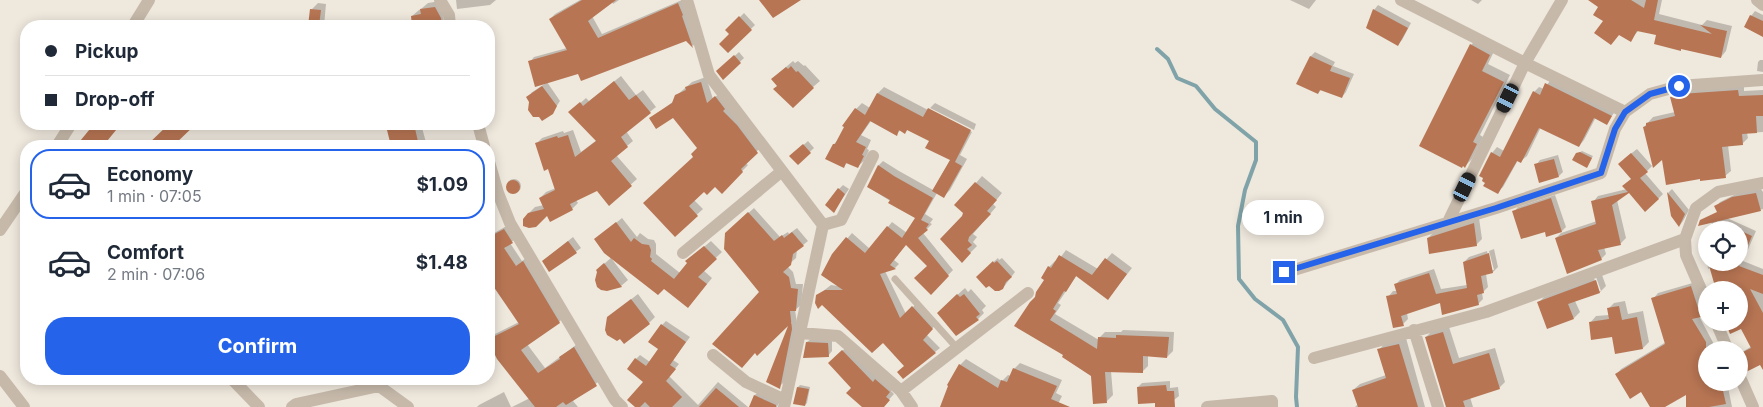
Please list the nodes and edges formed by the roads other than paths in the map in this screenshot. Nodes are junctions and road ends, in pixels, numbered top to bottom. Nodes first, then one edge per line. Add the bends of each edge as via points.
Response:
1 (149, 0) edge
2 (440, 0) edge
3 (687, 0) edge
4 (1401, 0) edge
5 (1562, 0) edge
6 (1756, 0) edge
7 (1763, 5) edge
8 (137, 20) edge
9 (450, 20) edge
10 (1525, 63) junction
11 (1763, 80) edge
12 (1625, 112) junction
13 (873, 156) dead end
14 (782, 171) junction
15 (1763, 183) edge
16 (495, 197) edge
17 (20, 201) edge
18 (1448, 222) junction
19 (823, 225) junction
20 (0, 230) edge
21 (1685, 239) junction
22 (683, 253) dead end
23 (1284, 272) dead end
24 (895, 279) dead end
25 (1698, 283) edge
26 (1028, 293) dead end
27 (1414, 330) junction
28 (800, 333) junction
29 (957, 348) junction
30 (713, 355) dead end
31 (1314, 358) dead end
32 (0, 376) edge
33 (238, 385) edge
34 (901, 391) junction
35 (1745, 391) edge
36 (784, 403) edge
37 (24, 407) edge
38 (259, 407) edge
39 (292, 407) edge
40 (408, 407) edge
41 (622, 407) edge
42 (912, 407) edge
43 (1206, 407) edge
44 (1272, 407) edge
45 (1438, 407) edge
46 (1752, 407) edge

1 - 8 street
2 - 9 street via 450,14
3 - 14 street via 709,75
4 - 10 street
5 - 10 street
6 - 7 street
10 - 12 street
10 - 18 street
11 - 12 street via 1679,86 1650,94
12 - 18 street via 1615,129 1601,173
13 - 19 street via 841,220
14 - 19 street
14 - 22 street
15 - 21 street via 1718,192 1696,208
16 - 41 street
17 - 20 street
18 - 23 street
19 - 28 street
21 - 25 street via 1686,255
21 - 27 street via 1486,312
24 - 29 lane
26 - 29 street
27 - 31 street
27 - 45 street
28 - 34 street via 838,336
28 - 36 street
29 - 34 street
30 - 36 street via 746,382
32 - 37 street
33 - 38 street
34 - 42 street
35 - 46 street
39 - 40 street via 378,386
43 - 44 street via 1272,401

